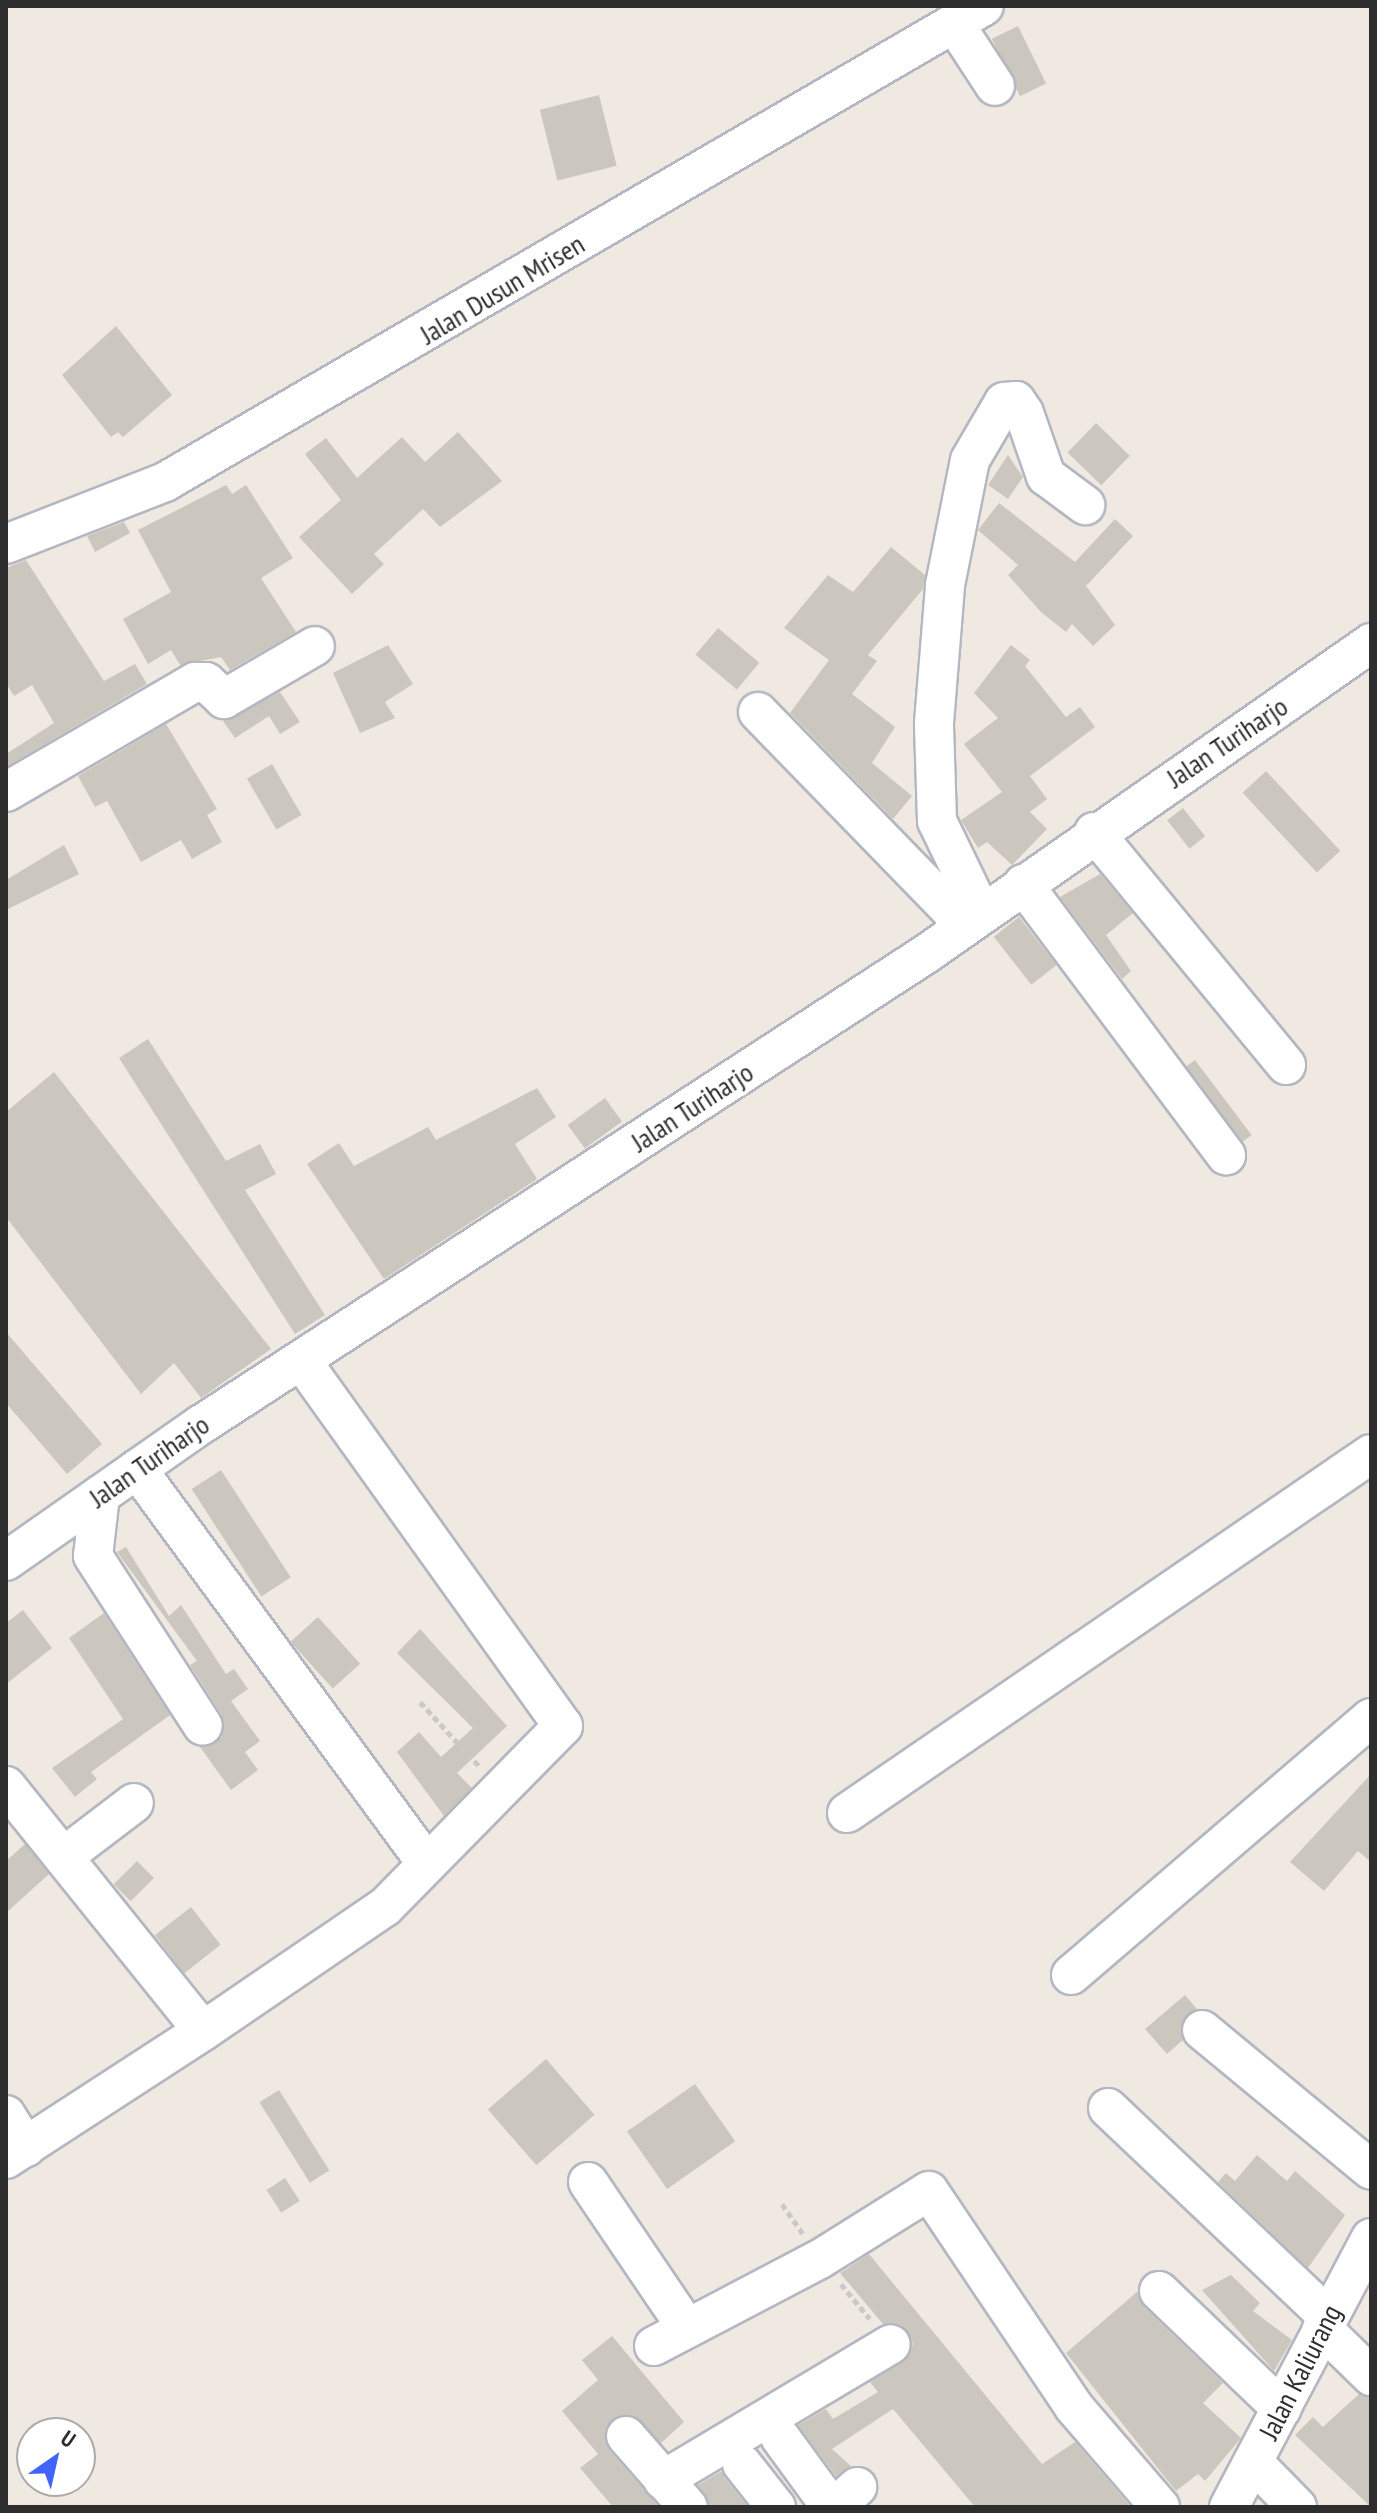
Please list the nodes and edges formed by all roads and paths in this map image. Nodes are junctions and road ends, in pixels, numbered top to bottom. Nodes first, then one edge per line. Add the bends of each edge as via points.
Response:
1 (969, 14) edge
2 (995, 86) dead end
3 (1085, 505) dead end
4 (6, 544) edge
5 (1371, 643) edge
6 (315, 646) dead end
7 (758, 712) dead end
8 (6, 792) edge
9 (1094, 832) junction
10 (1023, 884) junction
11 (972, 918) junction
12 (1286, 1065) dead end
13 (1226, 1155) dead end
14 (302, 1361) junction
15 (1371, 1454) edge
16 (137, 1469) junction
17 (100, 1495) junction
18 (6, 1561) edge
19 (420, 1702) dead end
20 (1371, 1718) edge
21 (203, 1726) dead end
22 (502, 1791) junction
23 (134, 1803) dead end
24 (13, 1809) edge
25 (847, 1813) dead end
26 (63, 1857) junction
27 (426, 1863) junction
28 (1071, 1975) dead end
29 (1202, 2030) dead end
30 (203, 2031) junction
31 (1108, 2108) dead end
32 (6, 2115) edge
33 (16, 2153) edge
34 (1371, 2170) edge
35 (588, 2182) dead end
36 (1371, 2238) edge
37 (820, 2259) junction
38 (1159, 2291) dead end
39 (1325, 2323) junction
40 (687, 2328) junction
41 (891, 2344) joint
42 (654, 2346) dead end
43 (1371, 2376) edge
44 (1282, 2409) junction
45 (626, 2436) dead end
46 (780, 2437) dead end
47 (1253, 2462) junction
48 (742, 2464) dead end
49 (663, 2480) junction
50 (841, 2500) edge
51 (688, 2507) edge
52 (776, 2507) edge
53 (1160, 2507) edge
54 (1229, 2507) edge
55 (1297, 2507) edge

1 - 2 street
1 - 4 street, Jalan Dusun Mrisen via 165,482
3 - 11 street via 1046,476 1024,413 1016,401 1004,402 970,460 945,585 934,723 937,821
5 - 9 street, Jalan Turiharjo
6 - 8 street via 224,699 206,682 195,682
7 - 11 street
9 - 10 street, Jalan Turiharjo
9 - 12 street
10 - 11 street, Jalan Turiharjo
10 - 13 street
11 - 14 street, Jalan Turiharjo
14 - 16 street, Jalan Turiharjo
14 - 22 street via 558,1712 562,1731
15 - 25 street
16 - 17 street, Jalan Turiharjo
16 - 27 street
17 - 18 street, Jalan Turiharjo
17 - 21 street via 93,1556
19 - 22 path
20 - 28 street
22 - 27 street
23 - 26 street
24 - 26 street
26 - 30 street
27 - 30 street via 385,1907
29 - 34 street
30 - 33 street
31 - 39 street
32 - 33 street
35 - 40 street
36 - 39 street, Jalan Kaliurang
37 - 40 street
37 - 41 path
37 - 53 street via 929,2191 1074,2407
38 - 44 street
39 - 43 street
39 - 44 street, Jalan Kaliurang
40 - 42 street
41 - 49 street
44 - 47 street, Jalan Kaliurang
45 - 49 street
46 - 50 street
47 - 54 street, Jalan Kaliurang
47 - 55 street
48 - 52 street
49 - 51 street

